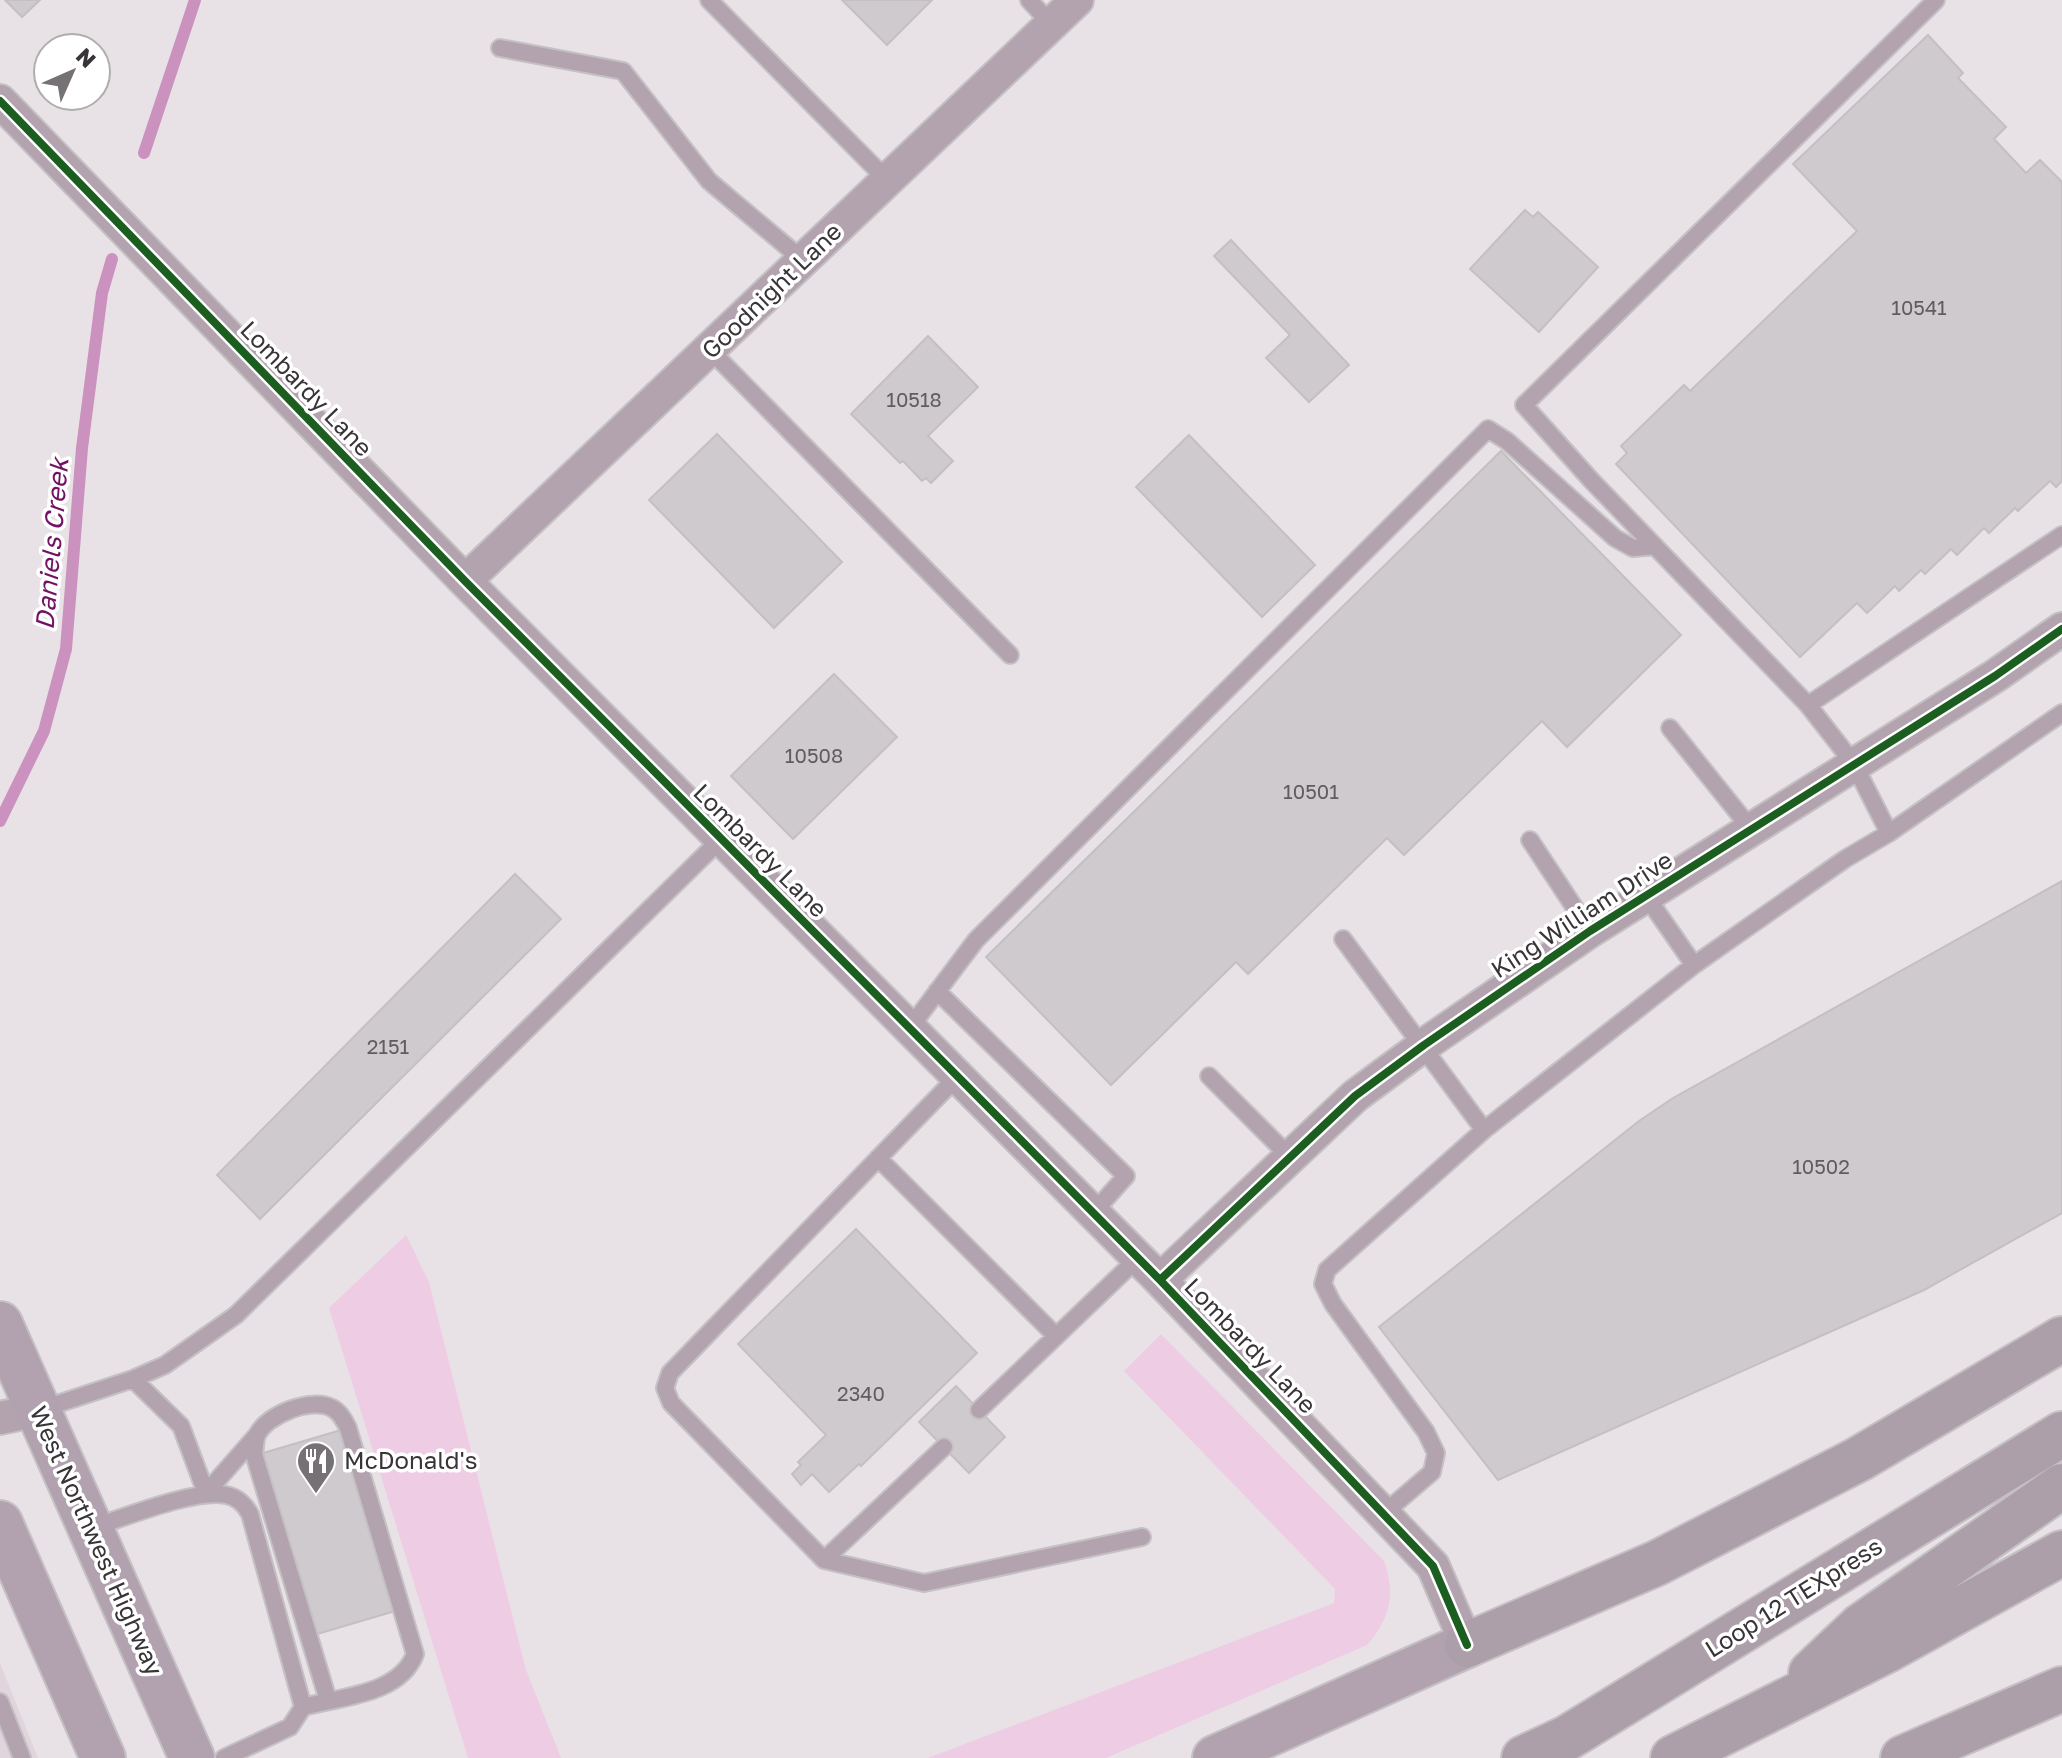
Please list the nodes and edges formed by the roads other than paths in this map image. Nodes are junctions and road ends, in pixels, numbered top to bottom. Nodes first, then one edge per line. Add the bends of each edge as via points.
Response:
1 (709, 0) edge
2 (1029, 0) edge
3 (1077, 0) edge
4 (1936, 0) edge
5 (1052, 25) junction
6 (500, 48) dead end
7 (0, 101) edge
8 (888, 181) junction
9 (804, 261) junction
10 (710, 350) junction
11 (2062, 535) edge
12 (1655, 546) junction
13 (465, 581) junction
14 (2062, 629) edge
15 (1010, 655) dead end
16 (1808, 705) junction
17 (2062, 713) edge
18 (1670, 728) dead end
19 (1854, 764) junction
20 (1751, 829) junction
21 (1889, 833) junction
22 (720, 840) junction
23 (1530, 840) dead end
24 (1646, 896) junction
25 (1590, 931) junction
26 (1343, 939) dead end
27 (1694, 965) junction
28 (937, 991) junction
29 (909, 1029) junction
30 (1424, 1045) junction
31 (1209, 1076) dead end
32 (957, 1077) junction
33 (1484, 1130) junction
34 (1290, 1157) junction
35 (878, 1158) junction
36 (1093, 1213) junction
37 (1138, 1258) junction
38 (1160, 1280) junction
39 (0, 1324) edge
40 (1056, 1336) junction
41 (2062, 1339) edge
42 (133, 1379) junction
43 (979, 1410) dead end
44 (19, 1414) edge
45 (257, 1434) junction
46 (2062, 1434) edge
47 (944, 1447) dead end
48 (2062, 1486) edge
49 (206, 1493) junction
50 (1383, 1514) junction
51 (0, 1523) edge
52 (90, 1528) junction
53 (1142, 1537) dead end
54 (2062, 1553) edge
55 (824, 1560) junction
56 (1467, 1645) junction
57 (2062, 1689) edge
58 (328, 1700) junction
59 (0, 1702) edge
60 (303, 1707) junction
61 (1771, 1710) junction
62 (22, 1758) edge
63 (103, 1758) edge
64 (192, 1758) edge
65 (224, 1758) edge
66 (1215, 1758) edge
67 (1524, 1758) edge
68 (1673, 1758) edge
69 (1903, 1758) edge

1 - 8 lane
2 - 5 lane
3 - 5 street, Goodnight Lane
4 - 12 lane via 1524,405
5 - 8 street, Goodnight Lane
6 - 9 lane via 623,71 709,181
7 - 13 street, Lombardy Lane
8 - 9 street, Goodnight Lane
9 - 10 street, Goodnight Lane
10 - 13 street, Goodnight Lane
10 - 15 lane
11 - 16 lane
12 - 16 lane
12 - 28 lane via 1633,548 1615,538 1488,429 976,940
13 - 22 street, Lombardy Lane
14 - 19 street, King William Drive
16 - 19 lane
17 - 21 lane
18 - 20 lane
19 - 20 street, King William Drive
19 - 21 lane
20 - 24 street, King William Drive
21 - 27 lane
22 - 29 street, Lombardy Lane
22 - 42 lane via 236,1315 165,1365
23 - 25 lane
24 - 25 street, King William Drive
24 - 27 lane
25 - 30 street, King William Drive
26 - 30 lane
27 - 33 lane
28 - 29 lane
28 - 36 lane via 1126,1176
29 - 32 street, Lombardy Lane
30 - 33 lane
30 - 34 street, King William Drive via 1355,1096
31 - 34 lane
32 - 35 lane
32 - 36 street, Lombardy Lane
33 - 50 lane via 1327,1270 1323,1284 1436,1453 1432,1472
34 - 38 street, King William Drive
35 - 40 lane
35 - 55 lane via 670,1373 665,1388 671,1403
36 - 37 street, Lombardy Lane
37 - 38 street, Lombardy Lane
37 - 40 lane
38 - 50 street, Lombardy Lane
39 - 44 main road, West Northwest Highway
40 - 43 lane
41 - 56 highway via 1859,1459 1657,1563
42 - 44 lane
42 - 49 lane via 181,1426
44 - 52 main road, West Northwest Highway
45 - 49 lane
45 - 58 lane via 254,1454
45 - 58 lane via 295,1407 329,1406 341,1415 415,1654 412,1664 379,1688
46 - 67 highway, Loop 12 TEXpress via 1567,1738
47 - 55 lane
48 - 61 highway via 1861,1626
49 - 52 lane
49 - 60 lane via 229,1495 250,1514
50 - 56 street, Lombardy Lane via 1433,1566
51 - 63 main road
52 - 64 main road, West Northwest Highway
53 - 55 lane via 924,1583
54 - 61 highway
56 - 66 main road
57 - 69 highway
58 - 60 lane
59 - 62 lane
60 - 65 lane via 290,1727
61 - 68 highway

